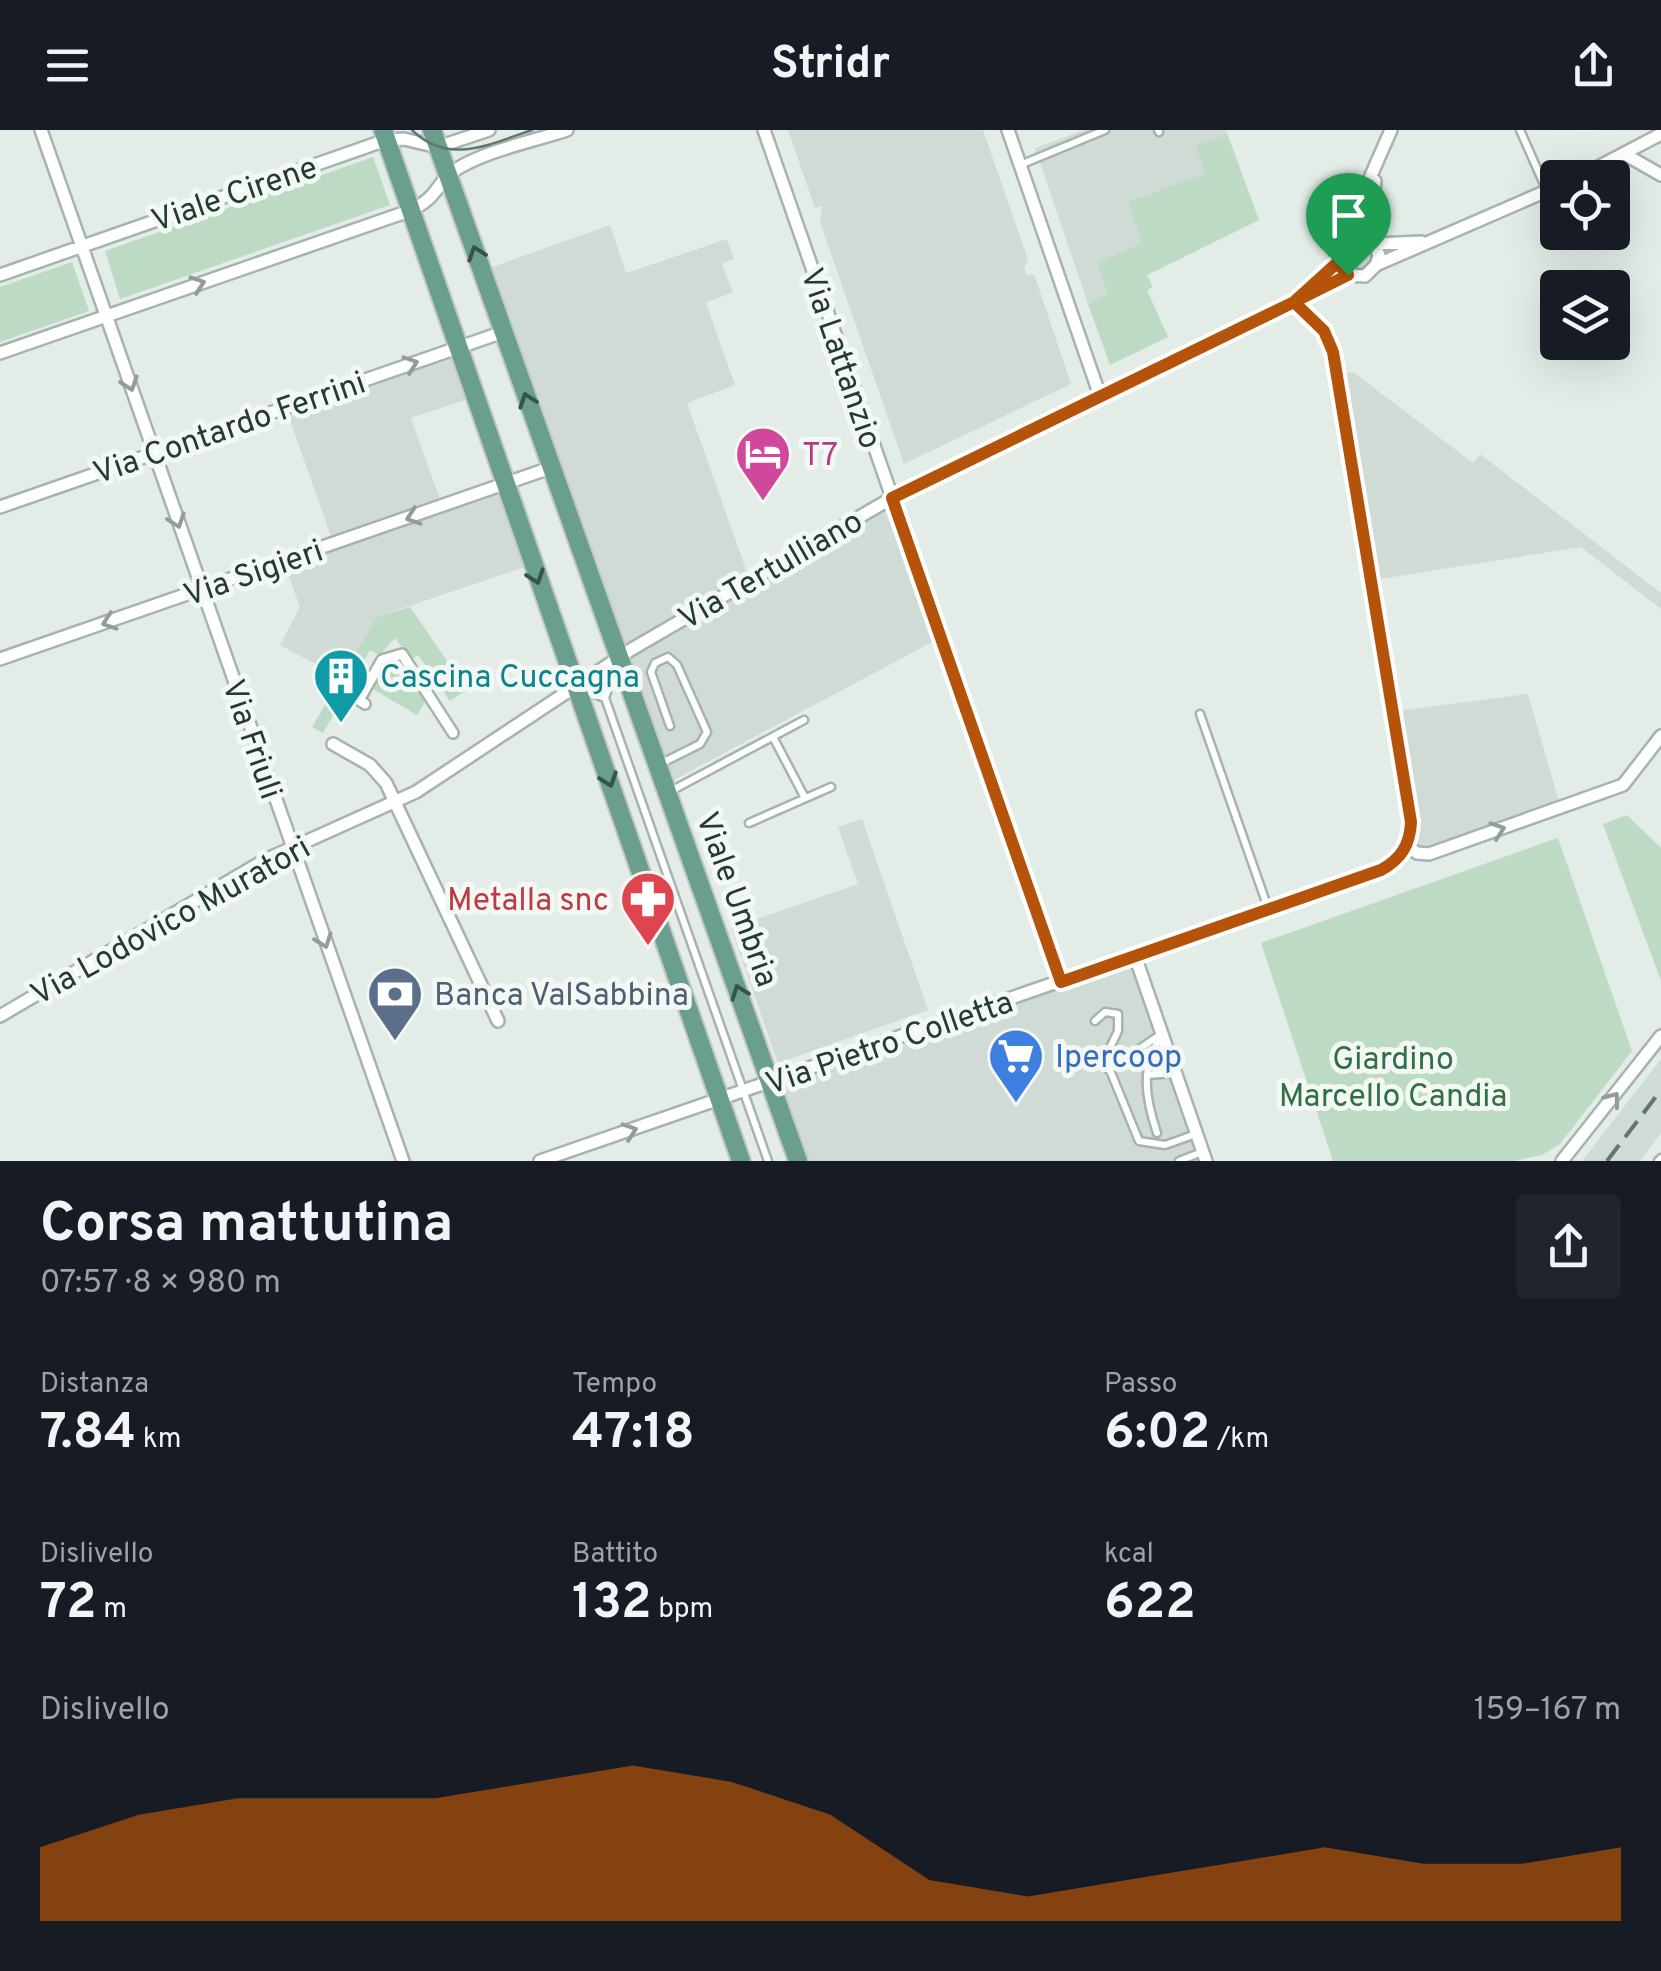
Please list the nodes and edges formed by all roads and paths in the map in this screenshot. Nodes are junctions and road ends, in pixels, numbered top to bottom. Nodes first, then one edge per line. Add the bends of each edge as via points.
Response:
1 (41, 130) edge
2 (488, 130) edge
3 (567, 130) edge
4 (764, 130) edge
5 (1008, 130) edge
6 (1105, 130) edge
7 (1392, 130) edge
8 (1520, 130) edge
9 (384, 135) edge
10 (1661, 135) edge
11 (435, 139) edge
12 (1383, 153) junction
13 (1626, 155) junction
14 (1615, 160) edge
15 (1020, 164) junction
16 (1540, 167) edge
17 (449, 174) junction
18 (1661, 174) edge
19 (1540, 194) edge
20 (408, 211) junction
21 (1350, 236) junction
22 (1440, 240) junction
23 (1372, 241) junction
24 (82, 246) junction
25 (1337, 263) junction
26 (1376, 265) junction
27 (0, 275) edge
28 (1348, 275) junction
29 (1294, 302) junction
30 (106, 316) junction
31 (503, 332) junction
32 (458, 348) junction
33 (0, 353) edge
34 (1100, 396) junction
35 (153, 453) junction
36 (550, 468) junction
37 (505, 484) junction
38 (892, 498) junction
39 (0, 507) edge
40 (201, 590) junction
41 (395, 644) dead end
42 (402, 654) junction
43 (0, 659) edge
44 (618, 659) junction
45 (576, 688) junction
46 (605, 698) junction
47 (365, 704) dead end
48 (1200, 714) dead end
49 (804, 720) dead end
50 (670, 726) dead end
51 (453, 733) dead end
52 (1661, 736) edge
53 (773, 737) junction
54 (333, 744) dead end
55 (658, 765) junction
56 (831, 787) dead end
57 (668, 792) junction
58 (805, 798) junction
59 (396, 802) junction
60 (749, 823) dead end
61 (1406, 846) junction
62 (291, 849) junction
63 (1268, 910) junction
64 (1135, 956) junction
65 (1061, 982) junction
66 (0, 1016) edge
67 (1095, 1020) dead end
68 (498, 1021) dead end
69 (1162, 1034) junction
70 (1661, 1036) edge
71 (1109, 1070) junction
72 (1174, 1074) junction
73 (1147, 1075) junction
74 (772, 1083) junction
75 (744, 1092) junction
76 (720, 1101) junction
77 (1156, 1133) dead end
78 (1196, 1134) junction
79 (1204, 1157) edge
80 (403, 1161) edge
81 (540, 1161) edge
82 (741, 1161) edge
83 (768, 1161) edge
84 (798, 1161) edge
85 (1179, 1161) edge
86 (1562, 1161) edge

1 - 24 street
2 - 11 street
3 - 17 street
4 - 38 street, Via Lattanzio
5 - 15 street
6 - 15 lane
7 - 12 street
8 - 16 lane
9 - 11 street
9 - 20 main road
9 - 24 street, Viale Cirene
10 - 13 street
11 - 17 main road, Viale Umbria
12 - 21 street
12 - 23 street via 1369,209
13 - 14 street
13 - 18 street
15 - 34 street
17 - 20 street via 436,194
31 -> 17 main road, Viale Umbria
19 - 22 street, Via Tertulliano
30 -> 20 street
20 - 32 main road
21 - 23 street, Via Tertulliano
21 - 25 street, Via Tertulliano via 1338,247
22 - 23 street, Via Tertulliano
22 - 26 street, Via Tertulliano
23 - 26 street
24 - 27 street, Viale Cirene
24 - 30 street
25 - 28 street
25 - 29 street, Via Tertulliano
26 - 28 street, Via Tertulliano via 1362,277
28 - 29 street, Via Tertulliano
29 - 34 street, Via Tertulliano
29 - 61 street via 1324,331 1333,352 1411,822
30 - 33 street
30 -> 35 street, Via Friuli
31 - 32 street
36 -> 31 main road, Viale Umbria
35 -> 32 street, Via Contardo Ferrini
32 - 37 main road
34 - 38 street, Via Tertulliano
35 - 39 street, Via Contardo Ferrini
35 -> 40 street, Via Friuli
36 - 37 street
36 - 44 main road, Viale Umbria
37 -> 40 street, Via Sigieri
37 -> 45 main road
38 - 44 street, Via Tertulliano
38 - 65 street, Via Lattanzio
40 -> 43 street, Via Sigieri
40 - 62 street, Via Friuli
41 - 42 street
42 - 47 street via 382,660 359,700
42 - 51 street
44 - 45 street, Via Tertulliano
44 - 46 lane
44 - 55 main road, Viale Umbria
45 - 46 lane
45 - 59 street, Via Lodovico Muratori
45 -> 76 main road
46 - 75 lane, Viale Umbria
48 - 63 lane
49 - 53 lane
50 - 55 lane via 650,672 668,657 708,732 700,744
61 -> 52 street via 1430,854 1616,788
53 - 57 lane
53 - 58 lane
54 - 59 street via 374,768
55 - 57 main road, Viale Umbria
56 - 58 lane
74 -> 57 main road, Viale Umbria
58 - 60 lane
59 - 62 street, Via Lodovico Muratori
59 - 68 street
61 - 63 street, Via Pietro Colletta via 1381,870
62 - 66 street, Via Lodovico Muratori
62 -> 80 street, Via Friuli
63 - 64 street, Via Pietro Colletta
64 - 65 street, Via Pietro Colletta
64 - 69 street
65 - 74 street, Via Pietro Colletta
67 - 71 lane via 1112,1012 1119,1018 1106,1058
69 - 71 lane
69 - 72 street
69 - 73 lane
86 -> 70 street
71 - 78 lane via 1139,1141 1165,1145
72 - 73 lane
72 - 78 street
73 - 77 lane
74 - 75 street, Via Pietro Colletta
74 - 84 main road, Viale Umbria
75 - 76 street, Via Pietro Colletta
75 - 83 lane, Viale Umbria
81 -> 76 street, Via Pietro Colletta
76 - 82 main road
78 - 79 street
79 - 85 lane

